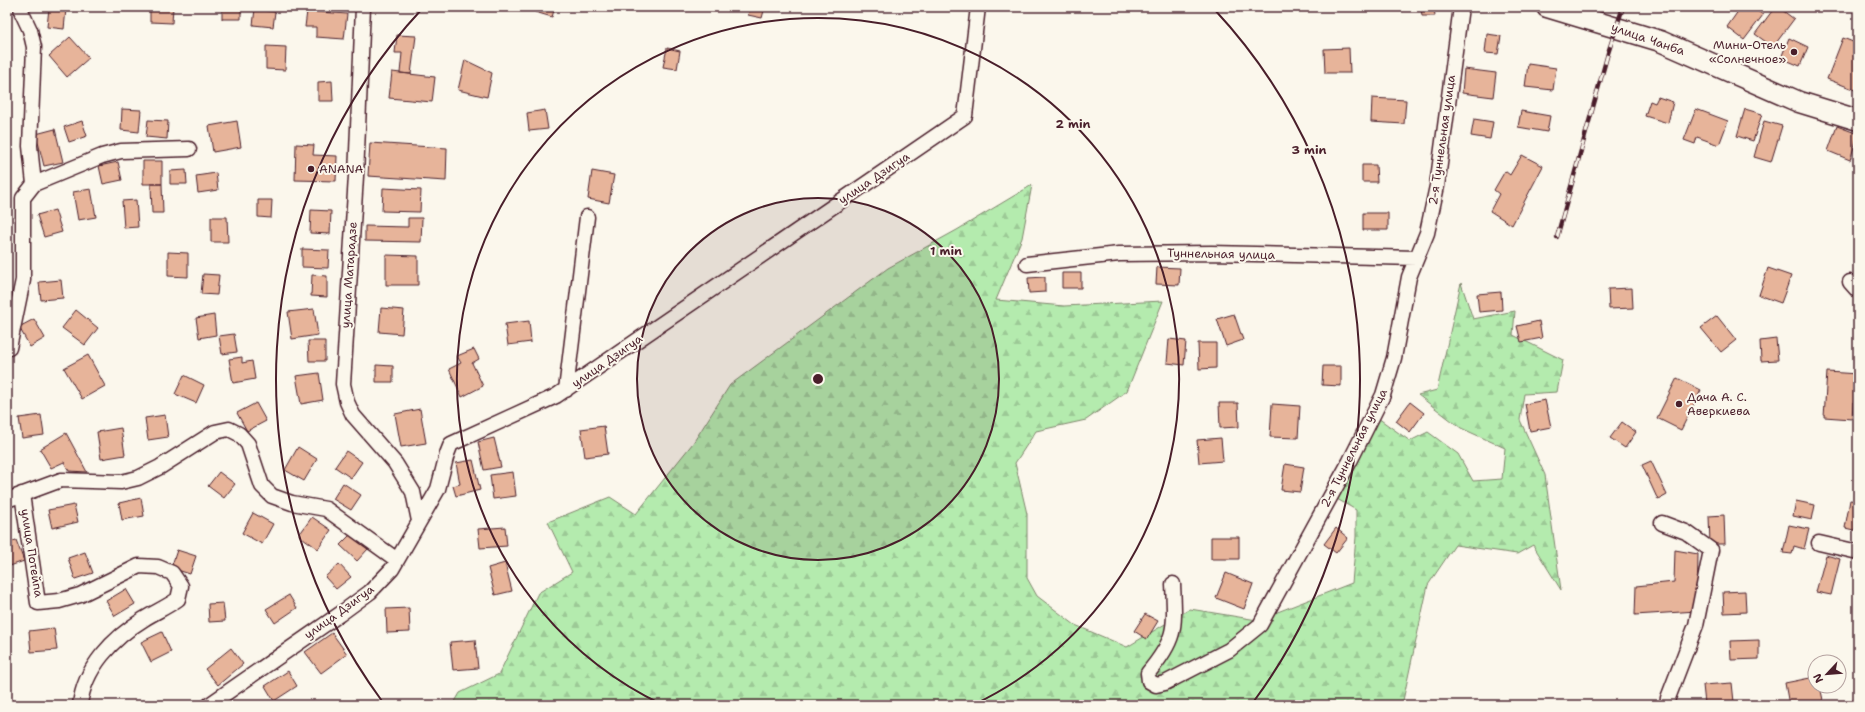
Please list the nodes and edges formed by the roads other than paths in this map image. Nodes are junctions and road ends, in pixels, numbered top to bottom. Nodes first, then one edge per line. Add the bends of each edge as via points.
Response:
1 (21, 7) edge
2 (363, 7) edge
3 (978, 7) edge
4 (1461, 7) edge
5 (1547, 7) edge
6 (1858, 120) edge
7 (189, 149) dead end
8 (34, 184) junction
9 (587, 217) dead end
10 (1416, 258) junction
11 (1027, 264) dead end
12 (9, 348) dead end
13 (566, 390) junction
14 (22, 494) junction
15 (7, 500) edge
16 (419, 521) junction
17 (1662, 523) dead end
18 (1820, 543) dead end
19 (1858, 552) edge
20 (397, 560) junction
21 (1173, 584) dead end
22 (80, 705) edge
23 (209, 705) edge
24 (1667, 705) edge

1 - 8 street via 34,46 30,146
2 - 16 street, улица Матарадзе via 356,176 342,384 353,415 395,463 413,492
3 - 13 street, улица Дзигуа via 966,116
4 - 10 street, 2-я Туннельная улица via 1437,186 1427,233
5 - 6 street, улица Чанба via 1660,41 1799,102
7 - 8 street via 121,151 102,156
8 - 12 street via 23,198 23,280
9 - 13 street
10 - 11 street, Туннельная улица via 1211,253 1120,254
10 - 21 street, 2-я Туннельная улица via 1407,283 1394,358 1382,395 1350,461 1260,625 1229,650 1156,685 1149,681 1148,673 1170,641 1175,624
13 - 16 street, улица Дзигуа via 451,444 446,454 438,489
14 - 15 street
14 - 20 street via 61,480 121,482 138,478 215,432 229,429 239,434 248,444 262,486 272,496 292,503 326,509
14 - 22 street, улица Потейпа via 38,603 80,595 139,566 158,567 172,573 181,586 178,598 168,606 112,641 89,674 81,692
16 - 20 street, улица Дзигуа
17 - 24 street via 1686,532 1711,550 1696,625
18 - 19 street
20 - 23 street, улица Дзигуа via 370,592

